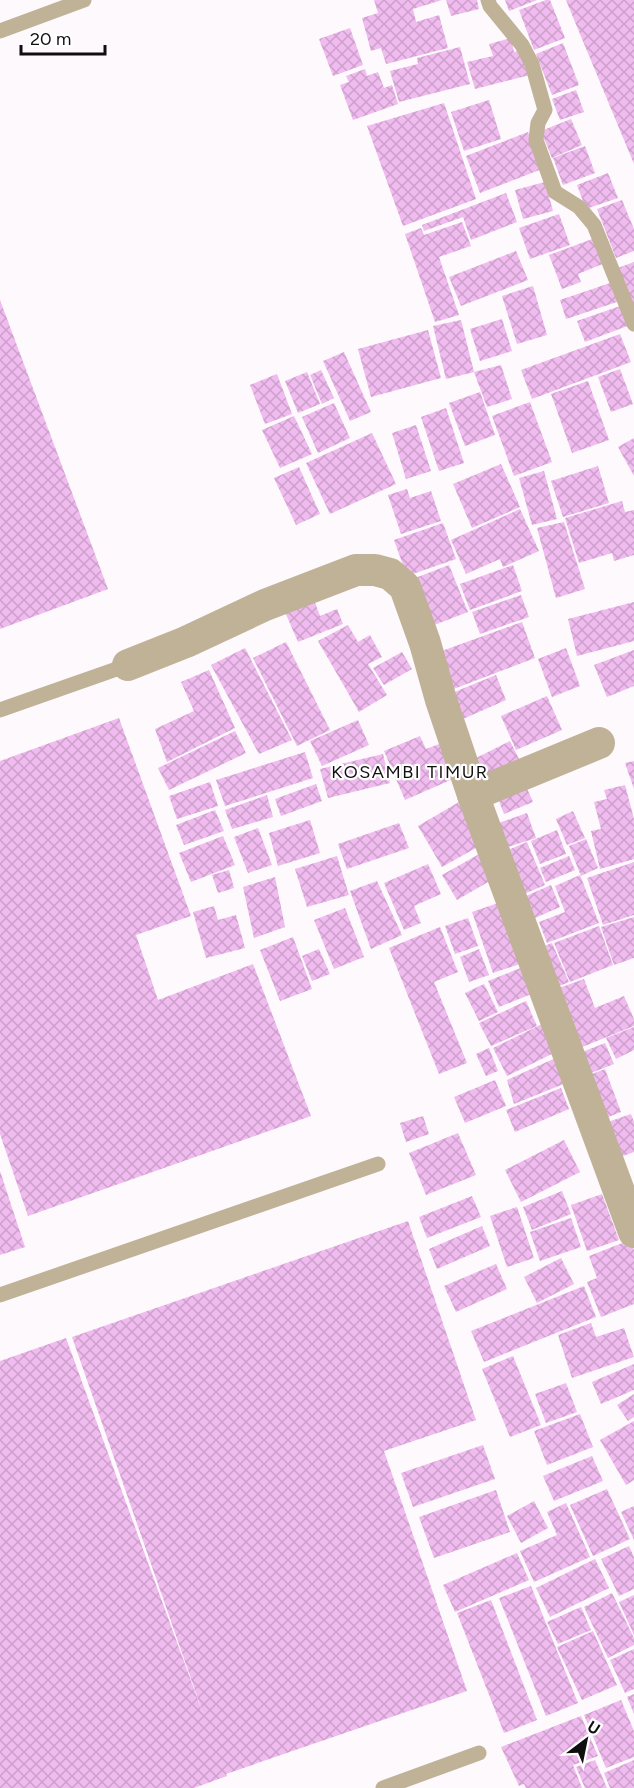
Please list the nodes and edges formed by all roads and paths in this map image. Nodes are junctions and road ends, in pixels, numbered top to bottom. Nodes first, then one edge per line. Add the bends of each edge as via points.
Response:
1 (84, 0) edge
2 (488, 0) edge
3 (0, 31) edge
4 (634, 324) edge
5 (128, 665) joint
6 (0, 710) edge
7 (599, 743) dead end
8 (473, 795) junction
9 (378, 1164) dead end
10 (634, 1232) edge
11 (0, 1295) edge
12 (479, 1753) dead end
13 (383, 1788) edge

1 - 3 lane
2 - 4 lane via 532,64 545,110 536,140 555,192 579,207 594,225
5 - 6 lane
5 - 8 street via 356,570 390,574 405,587
7 - 8 street
8 - 10 street
9 - 11 lane
12 - 13 lane

